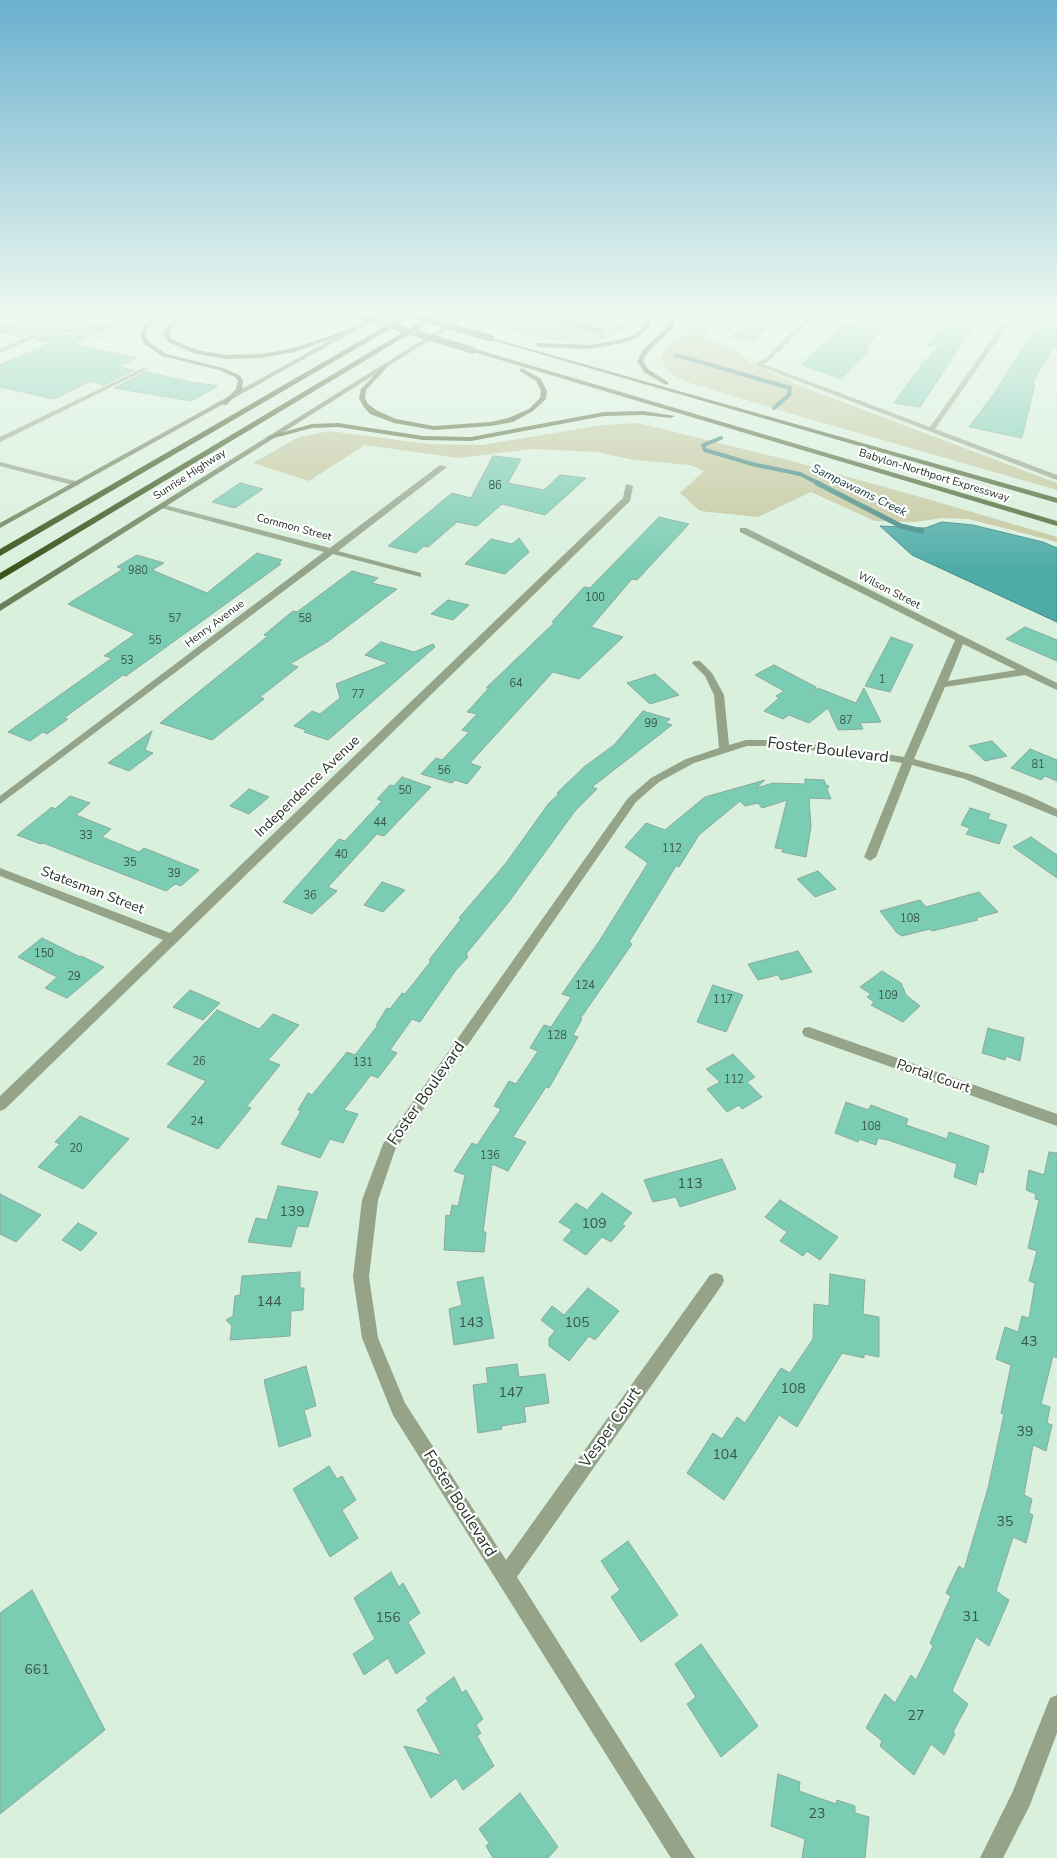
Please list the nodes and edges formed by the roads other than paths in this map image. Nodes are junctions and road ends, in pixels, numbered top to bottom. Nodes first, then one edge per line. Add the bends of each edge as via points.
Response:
1 (84, 399) edge
2 (230, 399) edge
3 (233, 399) edge
4 (266, 399) edge
5 (297, 399) edge
6 (332, 399) edge
7 (363, 399) edge
8 (543, 399) edge
9 (634, 399) edge
10 (702, 399) edge
11 (705, 399) edge
12 (849, 399) edge
13 (954, 399) edge
14 (710, 401) junction
15 (224, 404) junction
16 (931, 430) junction
17 (270, 437) junction
18 (0, 440) edge
19 (797, 447) junction
20 (0, 464) edge
21 (443, 466) dead end
22 (1057, 478) edge
23 (76, 484) junction
24 (629, 486) dead end
25 (1057, 502) edge
26 (164, 506) junction
27 (1057, 524) edge
28 (0, 526) edge
29 (743, 530) dead end
30 (331, 550) junction
31 (0, 553) edge
32 (418, 575) dead end
33 (0, 576) edge
34 (0, 608) edge
35 (960, 639) junction
36 (697, 664) dead end
37 (1025, 672) junction
38 (941, 685) junction
39 (1057, 687) edge
40 (724, 749) junction
41 (908, 761) junction
42 (0, 801) edge
43 (1057, 813) edge
44 (870, 857) dead end
45 (0, 872) edge
46 (173, 938) junction
47 (809, 1032) dead end
48 (0, 1104) edge
49 (1057, 1120) edge
50 (716, 1280) dead end
51 (506, 1577) junction
52 (1057, 1705) edge
53 (684, 1858) edge
54 (991, 1858) edge

1 - 18 street
2 - 15 main road
3 - 15 main road
4 - 31 highway, Sunrise Highway
5 - 33 highway, Sunrise Highway
6 - 17 main road, Sunrise Highway
7 - 8 main road via 368,408 404,424 469,428 518,416
9 - 19 main road, Babylon-Northport Expressway
10 - 14 main road, Babylon-Northport Expressway
11 - 14 main road
12 - 16 street
13 - 16 street
14 - 25 main road, Babylon-Northport Expressway
15 - 23 main road
16 - 22 street
17 - 19 main road via 312,426 338,425 423,438 470,439 594,415 632,412 674,416
17 - 26 main road, Sunrise Highway
19 - 27 main road, Babylon-Northport Expressway
20 - 23 street
21 - 30 street, Henry Avenue
23 - 28 main road
24 - 46 street, Independence Avenue via 627,499
26 - 30 street, Common Street
26 - 34 main road, Sunrise Highway
29 - 35 street, Wilson Street
30 - 32 street, Common Street
30 - 42 street, Henry Avenue
35 - 37 street, Wilson Street
35 - 38 street
36 - 40 street via 708,675 719,695
37 - 38 street
37 - 39 street, Wilson Street
38 - 41 street
40 - 41 street, Foster Boulevard via 746,743 776,743
40 - 51 street, Foster Boulevard via 690,761 656,780 632,800 388,1148 370,1200 362,1277 370,1338 399,1409
41 - 43 street, Foster Boulevard via 969,777
41 - 44 street
45 - 46 street, Statesman Street
46 - 48 street, Independence Avenue
47 - 49 street, Portal Court
50 - 51 street, Vesper Court
51 - 53 street, Foster Boulevard
52 - 54 street via 1022,1796

